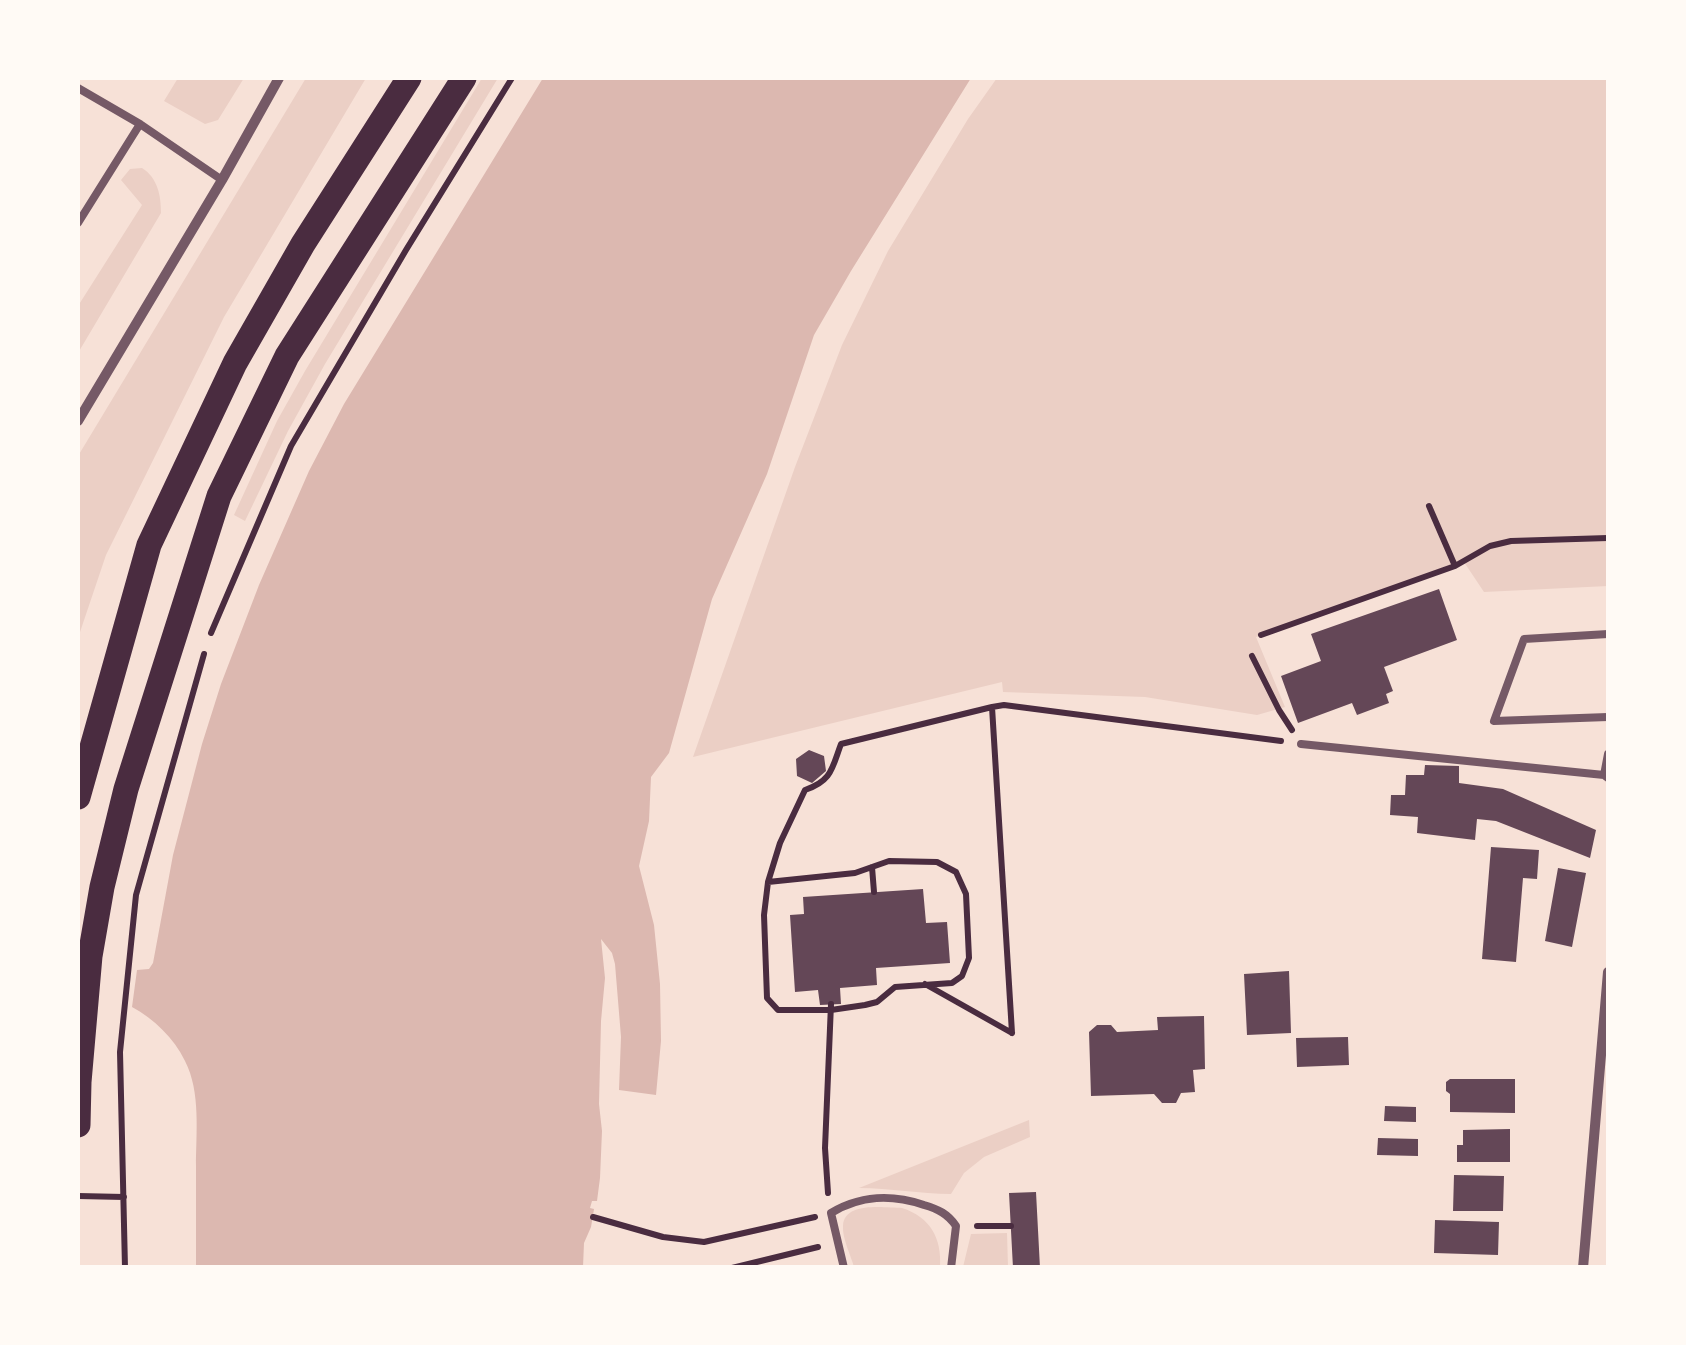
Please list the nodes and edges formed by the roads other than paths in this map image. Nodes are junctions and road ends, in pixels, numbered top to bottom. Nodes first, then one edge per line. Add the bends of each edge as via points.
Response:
1 (280, 78) edge
2 (410, 78) edge
3 (464, 78) edge
4 (78, 88) edge
5 (140, 124) junction
6 (222, 180) junction
7 (78, 223) edge
8 (78, 421) edge
9 (1608, 634) edge
10 (1608, 718) edge
11 (1301, 744) road end
12 (1608, 754) edge
13 (1606, 776) edge
14 (78, 797) edge
15 (1608, 972) edge
16 (78, 1125) edge
17 (844, 1268) edge
18 (951, 1268) edge
19 (1583, 1268) edge

1 - 6 street
2 - 14 main road via 235,363 149,545
3 - 16 main road via 287,356 219,496 126,788 102,887 90,956
4 - 5 lane
5 - 6 lane
5 - 7 lane
6 - 8 street
9 - 10 lane via 1524,639 1494,721
11 - 13 lane
12 - 13 lane
15 - 19 street
17 - 18 lane via 831,1213 879,1196 940,1210 956,1226

